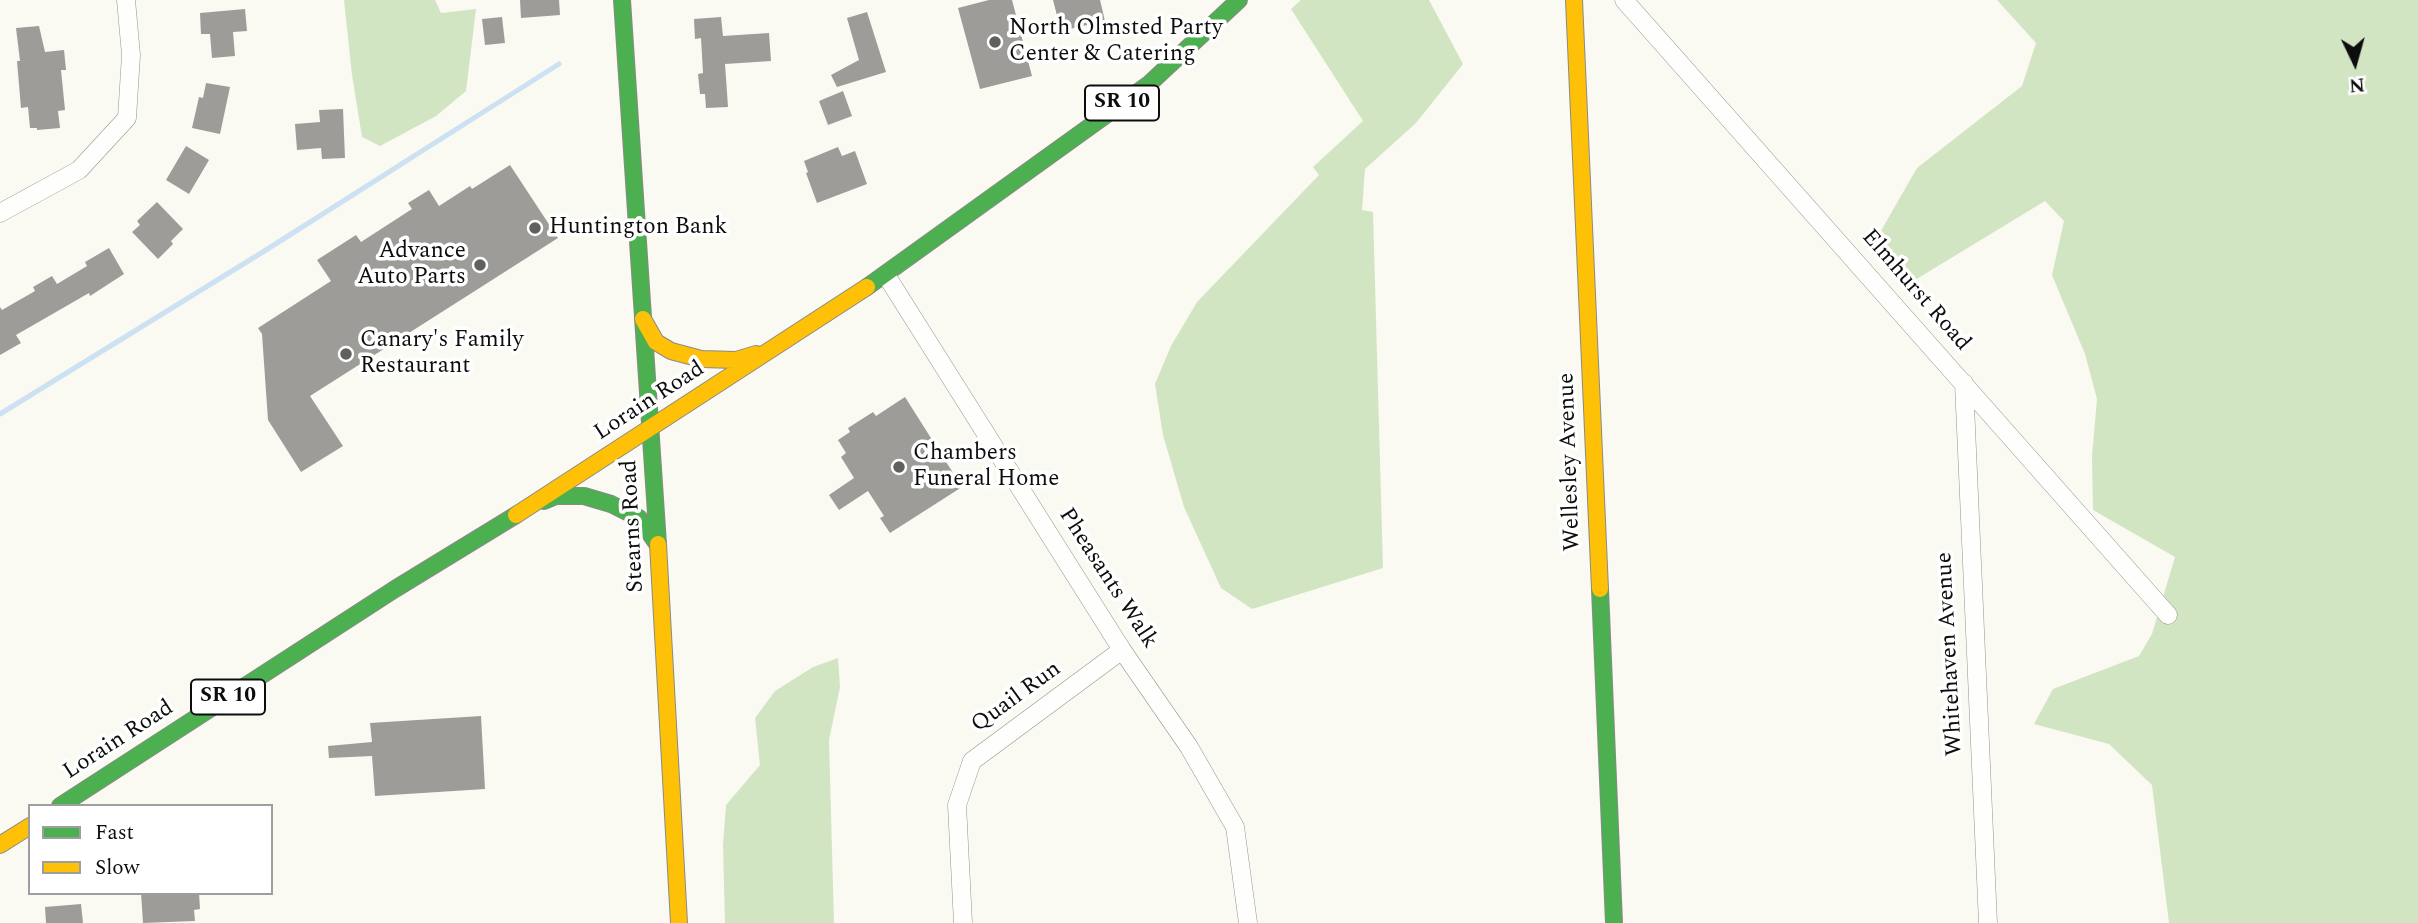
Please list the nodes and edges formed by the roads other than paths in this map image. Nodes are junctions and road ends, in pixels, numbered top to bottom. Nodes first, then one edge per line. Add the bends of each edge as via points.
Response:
1 (126, 0) edge
2 (622, 0) edge
3 (1239, 0) edge
4 (1574, 0) edge
5 (1624, 0) edge
6 (0, 213) edge
7 (886, 275) junction
8 (643, 318) junction
9 (769, 351) junction
10 (1964, 383) junction
11 (650, 429) junction
12 (532, 506) junction
13 (658, 545) junction
14 (2168, 615) dead end
15 (1122, 650) junction
16 (63, 804) edge
17 (28, 826) edge
18 (0, 845) edge
19 (679, 923) edge
20 (964, 923) edge
21 (1248, 923) edge
22 (1614, 923) edge
23 (1988, 923) edge

1 - 6 street via 131,55 127,118 79,170
2 - 8 main road, Stearns Road
3 - 7 main road, Lorain Road / SR 10 via 1149,84
4 - 22 main road, Wellesley Avenue
5 - 10 street, Elmhurst Road
7 - 9 main road, Lorain Road / SR 10
7 - 15 street, Pheasants Walk
8 - 9 main road via 656,342 701,359 736,360
8 - 11 main road, Stearns Road
9 - 11 main road, Lorain Road / SR 10
10 - 14 street, Elmhurst Road
10 - 23 street, Whitehaven Avenue
11 - 12 main road, Lorain Road / SR 10
11 - 13 main road, Stearns Road
12 - 13 main road via 556,496 605,502 639,518
12 - 16 main road, Lorain Road / SR 10
13 - 19 main road, Stearns Road
15 - 20 street, Quail Run via 972,761 957,805
15 - 21 street, Pheasants Walk via 1189,747 1235,827
17 - 18 main road

